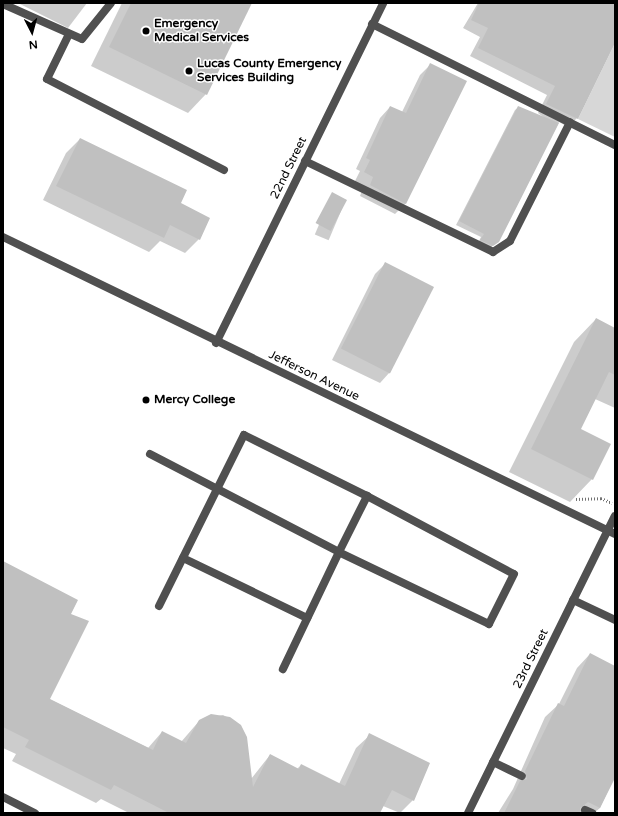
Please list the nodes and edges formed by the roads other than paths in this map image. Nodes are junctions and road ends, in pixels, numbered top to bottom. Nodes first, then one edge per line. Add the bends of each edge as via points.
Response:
1 (110, 3) edge
2 (383, 3) edge
3 (3, 4) edge
4 (372, 24) junction
5 (69, 34) junction
6 (570, 122) junction
7 (615, 145) edge
8 (305, 162) junction
9 (224, 170) dead end
10 (3, 237) edge
11 (216, 343) junction
12 (150, 454) dead end
13 (217, 489) junction
14 (367, 496) junction
15 (615, 516) edge
16 (612, 532) edge
17 (339, 552) junction
18 (183, 558) junction
19 (574, 600) junction
20 (159, 606) dead end
21 (308, 618) junction
22 (615, 620) edge
23 (283, 669) dead end
24 (493, 762) junction
25 (522, 776) dead end
26 (3, 797) edge
27 (36, 813) edge
28 (468, 813) edge

1 - 5 street via 82,39
2 - 4 street, 22nd Street
3 - 5 street
4 - 6 street
4 - 8 street, 22nd Street
5 - 9 street via 47,79
6 - 7 street
6 - 8 street via 510,241 493,252
8 - 11 street, 22nd Street
10 - 11 street, Jefferson Avenue
11 - 16 street, Jefferson Avenue
12 - 13 street
13 - 14 street via 244,435
13 - 17 street
13 - 18 street
14 - 17 street
14 - 17 street via 514,574 490,624
15 - 16 street, 23rd Street
16 - 19 street, 23rd Street
17 - 21 street
18 - 20 street
18 - 21 street
19 - 22 street
19 - 24 street, 23rd Street
21 - 23 street
24 - 25 street
24 - 28 street, 23rd Street
26 - 27 street

